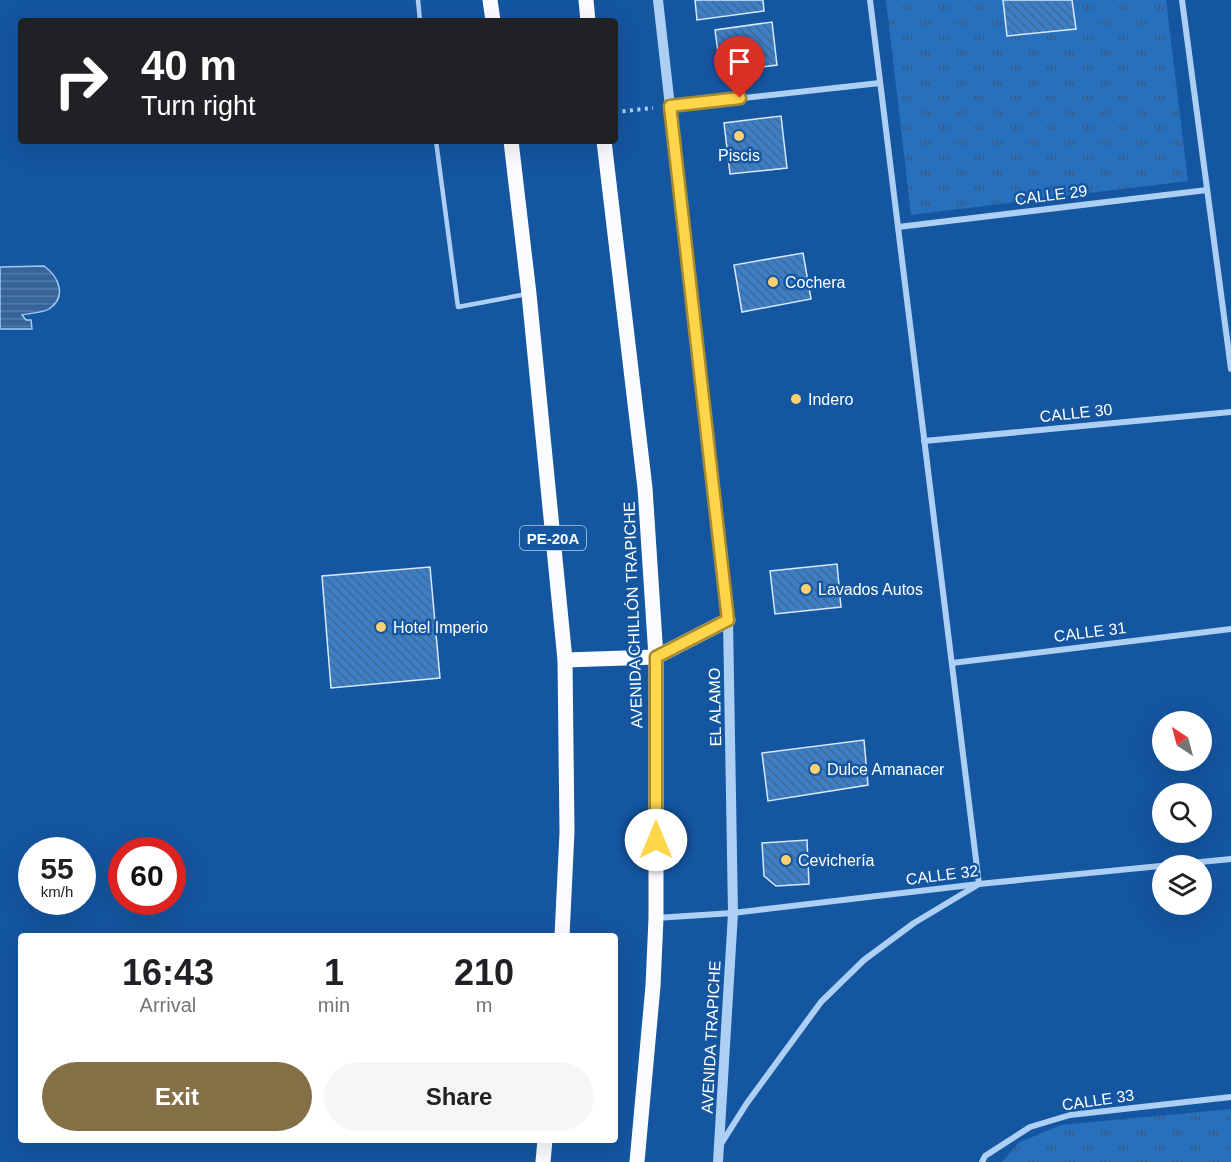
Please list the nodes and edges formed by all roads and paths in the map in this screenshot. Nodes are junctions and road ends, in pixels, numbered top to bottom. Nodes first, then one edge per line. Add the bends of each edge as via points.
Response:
1 (418, 0) edge
2 (490, 0) edge
3 (586, 0) edge
4 (658, 0) edge
5 (870, 0) edge
6 (1182, 0) edge
7 (420, 18) edge
8 (493, 18) edge
9 (588, 18) edge
10 (880, 83) junction
11 (670, 106) junction
12 (618, 112) edge
13 (436, 144) edge
14 (511, 144) edge
15 (604, 144) edge
16 (1207, 190) junction
17 (898, 227) junction
18 (529, 294) junction
19 (1231, 369) edge
20 (1231, 412) edge
21 (924, 441) junction
22 (728, 620) junction
23 (1231, 629) edge
24 (656, 657) junction
25 (565, 660) junction
26 (952, 663) junction
27 (1231, 859) edge
28 (979, 884) junction
29 (733, 913) junction
30 (656, 918) junction
31 (562, 933) edge
32 (1231, 1097) edge
33 (545, 1143) edge
34 (721, 1144) junction
35 (543, 1162) edge
36 (637, 1162) edge
37 (718, 1162) edge
38 (982, 1162) edge

1 - 7 lane
2 - 8 main road
3 - 9 main road
4 - 11 street, EL ALAMO
5 - 10 street
6 - 16 street
10 - 11 street
10 - 17 street
11 - 12 path
11 - 22 street, EL ALAMO
13 - 18 lane via 458,307
14 - 18 main road, PE-20A
15 - 24 main road, AVENIDA CHILLÓN TRAPICHE via 645,488
16 - 17 street, CALLE 29
16 - 19 street
17 - 21 street
18 - 25 main road, PE-20A
20 - 21 street, CALLE 30
21 - 26 street
22 - 24 main road
22 - 29 street, EL ALAMO
23 - 26 street, CALLE 31
24 - 25 main road
24 - 30 main road, AVENIDA CHILLÓN TRAPICHE
25 - 31 main road, PE-20A via 567,832
26 - 28 street
27 - 28 street, CALLE 32
28 - 29 street, CALLE 32
28 - 34 street via 914,923 864,960 821,1002
29 - 30 street, CALLE 32
29 - 34 street, AVENIDA TRAPICHE
30 - 36 main road, AVENIDA CHILLÓN TRAPICHE
32 - 38 street, CALLE 33 via 1070,1115 1030,1127 985,1156
33 - 35 main road
34 - 37 street, AVENIDA TRAPICHE

